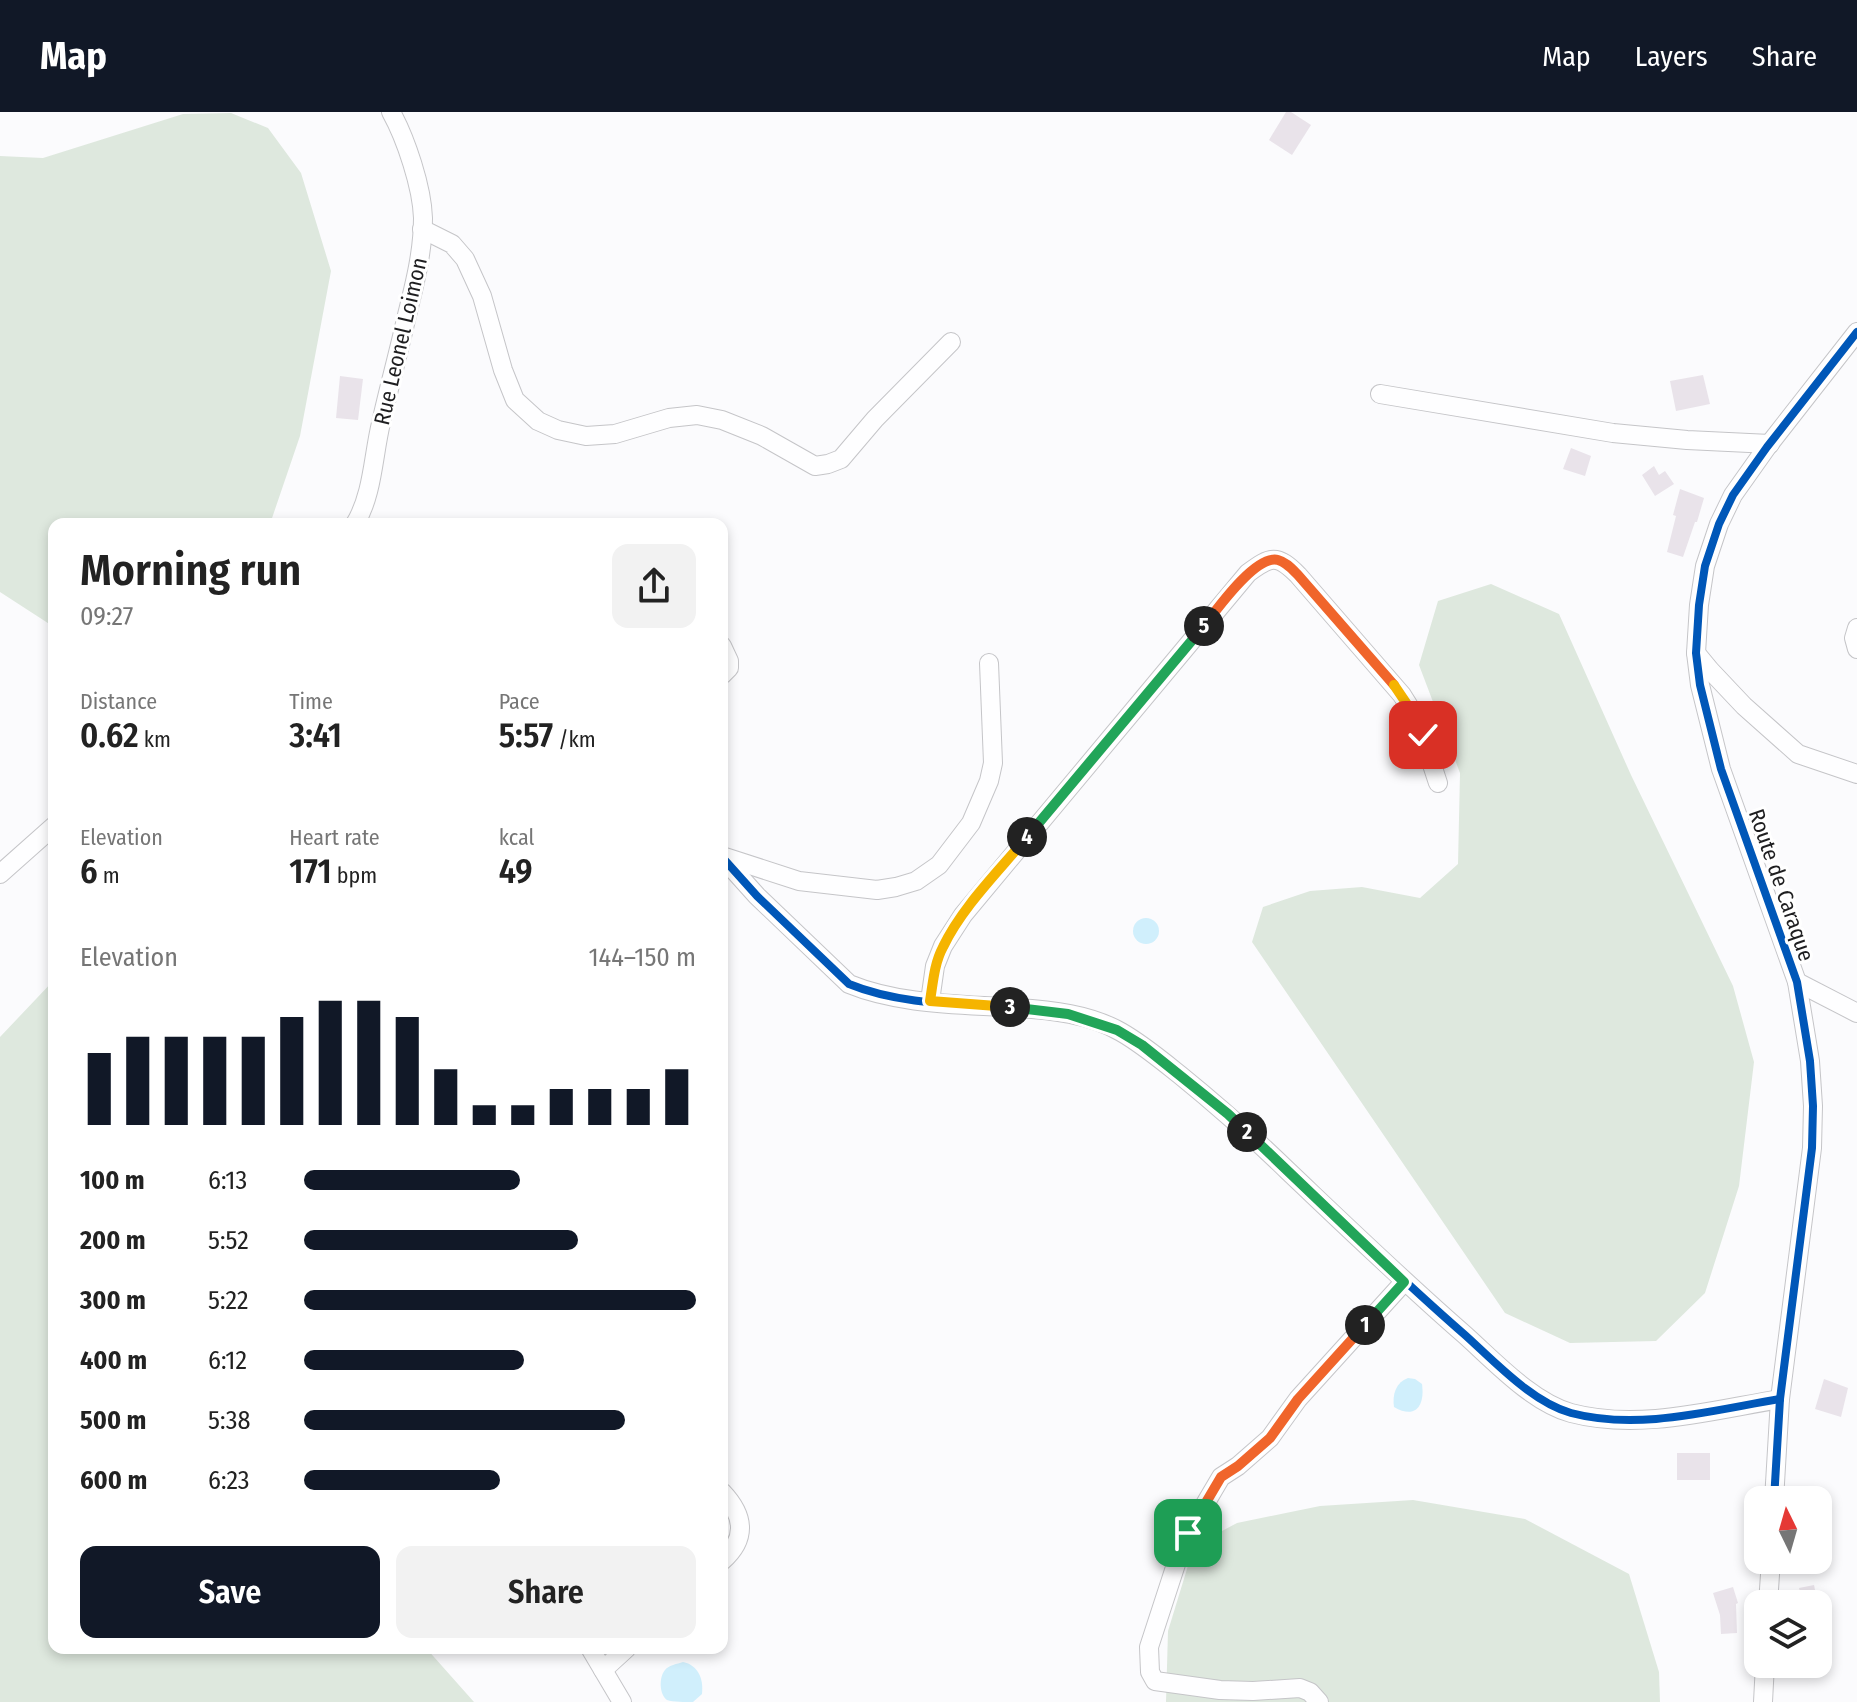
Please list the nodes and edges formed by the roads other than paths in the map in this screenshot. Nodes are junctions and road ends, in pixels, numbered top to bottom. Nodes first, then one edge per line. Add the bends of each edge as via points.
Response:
1 (391, 112) edge
2 (422, 229) junction
3 (1857, 332) edge
4 (951, 342) dead end
5 (1380, 394) dead end
6 (1770, 444) junction
7 (359, 518) edge
8 (1857, 628) edge
9 (1857, 649) edge
10 (1696, 653) junction
11 (989, 663) dead end
12 (1857, 774) edge
13 (1438, 783) dead end
14 (48, 831) edge
15 (728, 858) edge
16 (728, 863) edge
17 (0, 874) edge
18 (1797, 982) junction
19 (930, 1001) junction
20 (1857, 1013) edge
21 (1404, 1282) junction
22 (1780, 1399) junction
23 (1775, 1486) edge
24 (728, 1500) edge
25 (728, 1556) edge
26 (594, 1654) edge
27 (620, 1654) edge
28 (603, 1670) junction
29 (1764, 1678) edge
30 (622, 1702) edge
31 (1319, 1702) edge
32 (1763, 1702) edge

1 - 2 street, Rue Leonel Loimon via 420,191
2 - 4 street via 452,244 465,259 515,400 538,421 586,436 697,415 762,436 815,466 828,464 841,459
2 - 7 street, Rue Leonel Loimon via 417,272
3 - 6 street, Route de Caraque
5 - 6 street via 1613,433
6 - 10 street, Route de Caraque via 1719,524 1705,566
8 - 9 street
10 - 12 street via 1798,754
10 - 18 street, Route de Caraque via 1721,769
11 - 15 street via 989,781 971,823 939,865 916,881 877,890 799,881
13 - 19 street via 1417,719 1402,695 1287,564 1266,560 1248,573 963,915 935,966
14 - 17 street
16 - 19 street via 849,984
18 - 20 street
18 - 22 street, Route de Caraque via 1810,1061 1812,1148
19 - 21 street via 1068,1014 1117,1030 1228,1114
21 - 22 street via 1519,1383 1572,1413 1633,1420
21 - 31 street via 1298,1399 1270,1438 1221,1477 1188,1533 1149,1647 1155,1681 1220,1690 1300,1688
22 - 23 street, Route de Caraque
24 - 25 street via 740,1524 739,1538
26 - 28 street
27 - 28 street
28 - 30 street
29 - 32 street

